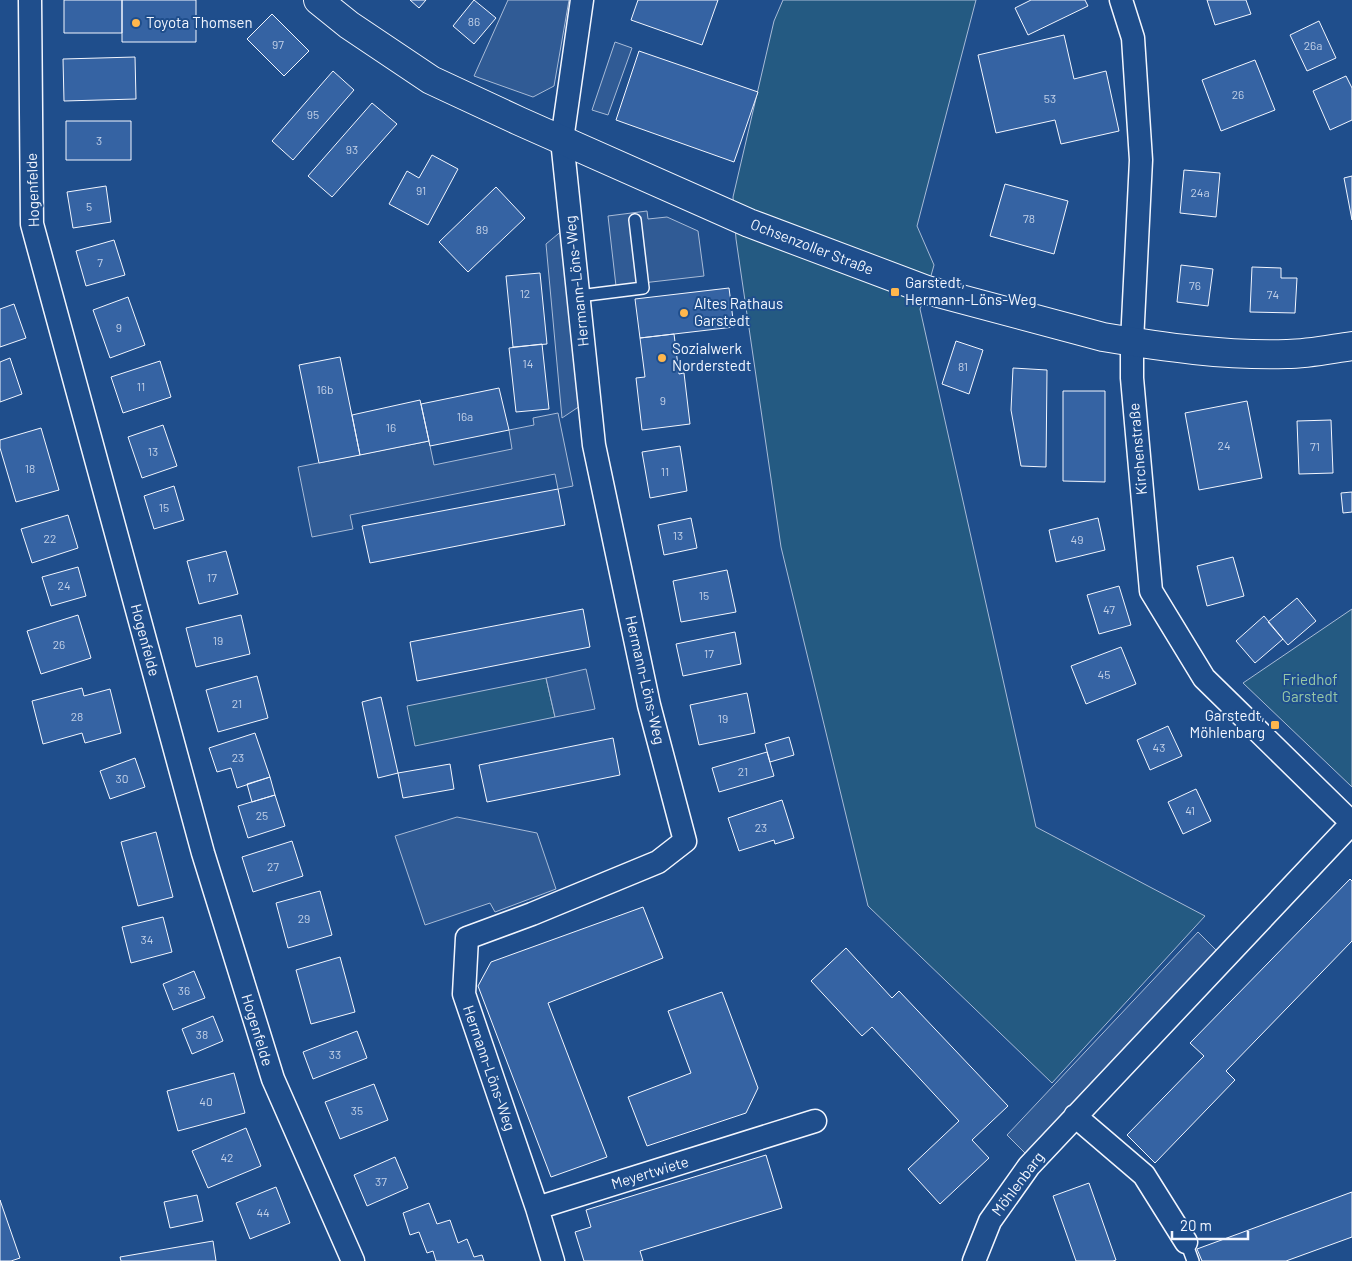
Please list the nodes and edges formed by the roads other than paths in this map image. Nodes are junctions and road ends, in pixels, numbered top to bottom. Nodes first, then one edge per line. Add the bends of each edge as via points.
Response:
1 (30, 0) edge
2 (318, 0) edge
3 (582, 0) edge
4 (1121, 0) edge
5 (562, 140) junction
6 (635, 220) dead end
7 (579, 296) junction
8 (1132, 342) junction
9 (1352, 346) edge
10 (1352, 823) edge
11 (1075, 1116) junction
12 (815, 1121) dead end
13 (537, 1208) junction
14 (1189, 1252) edge
15 (353, 1261) edge
16 (554, 1261) edge
17 (974, 1261) edge

1 - 15 street, Hogenfelde via 32,224 202,853 272,1079
2 - 5 street, Ochsenzoller Straße via 431,80
3 - 5 street, Hermann-Löns-Weg
4 - 8 street, Kirchenstraße via 1133,38 1141,160
5 - 7 street, Hermann-Löns-Weg
5 - 8 street, Ochsenzoller Straße via 749,223 927,290 1102,337
6 - 7 lane via 643,288
7 - 13 street, Hermann-Löns-Weg via 594,445 649,705 685,842 658,862 467,938 464,994
8 - 9 street, Ochsenzoller Straße via 1236,354 1289,354
8 - 10 street, Kirchenstraße via 1132,378 1151,591 1204,678
10 - 11 street, Möhlenbarg
11 - 14 street via 1144,1175
11 - 17 street, Möhlenbarg via 1029,1166 990,1221
12 - 13 street, Meyertwiete
13 - 16 street

